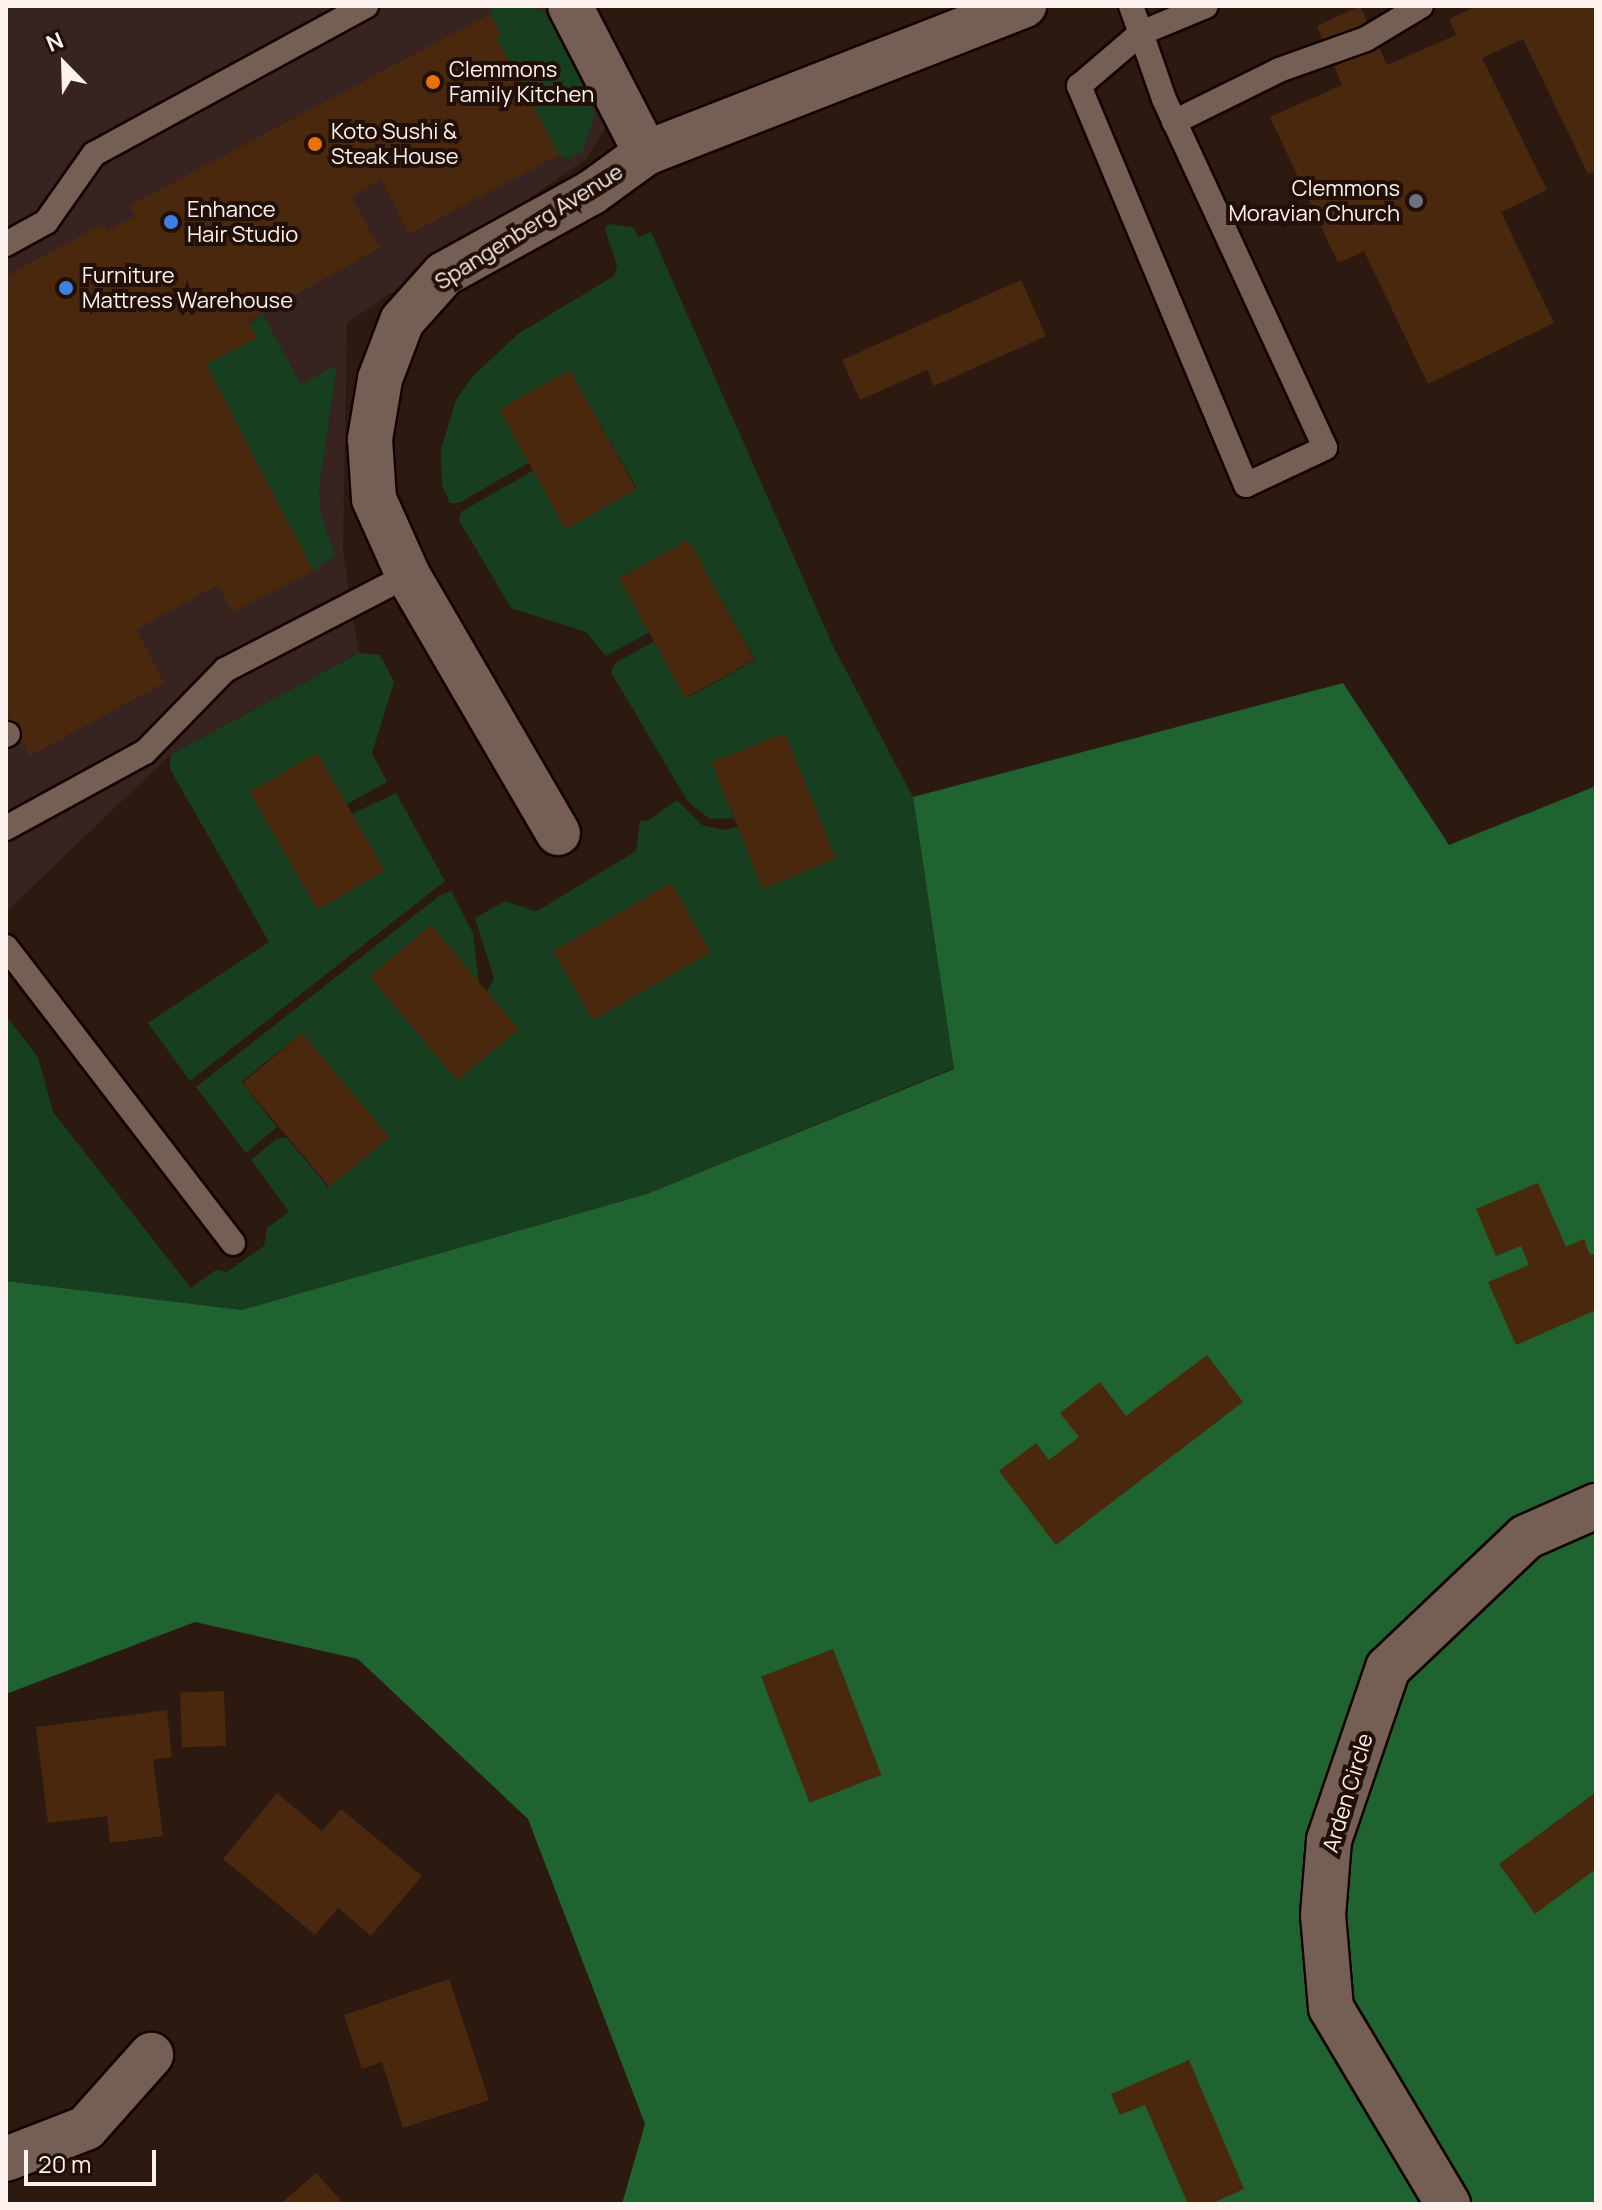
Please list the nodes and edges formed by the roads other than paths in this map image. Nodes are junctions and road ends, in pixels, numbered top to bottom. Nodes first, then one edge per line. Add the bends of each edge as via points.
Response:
1 (366, 6) edge
2 (570, 6) edge
3 (1024, 6) edge
4 (1131, 6) edge
5 (1206, 6) edge
6 (1421, 6) edge
7 (1141, 33) junction
8 (1174, 122) junction
9 (646, 153) junction
10 (6, 244) edge
11 (408, 575) junction
12 (6, 828) edge
13 (558, 833) dead end
14 (6, 947) edge
15 (233, 1243) dead end
16 (1596, 1506) edge
17 (151, 2055) dead end
18 (6, 2159) edge
19 (1448, 2204) edge

1 - 10 lane via 94,154 46,222
2 - 9 street, Spangenberg Avenue
3 - 9 street, Spangenberg Avenue
4 - 7 lane
5 - 7 lane
6 - 8 lane via 1366,39 1279,70
7 - 8 lane
7 - 8 lane via 1079,86 1246,485 1325,448
9 - 11 street, Spangenberg Avenue via 591,193 444,274 402,321 380,379 370,439 374,499
11 - 12 lane via 225,670 145,752
11 - 13 street, Spangenberg Avenue
14 - 15 lane
16 - 19 street, Arden Circle via 1526,1537 1388,1668 1329,1840 1323,1915 1331,2008
17 - 18 street via 86,2128

